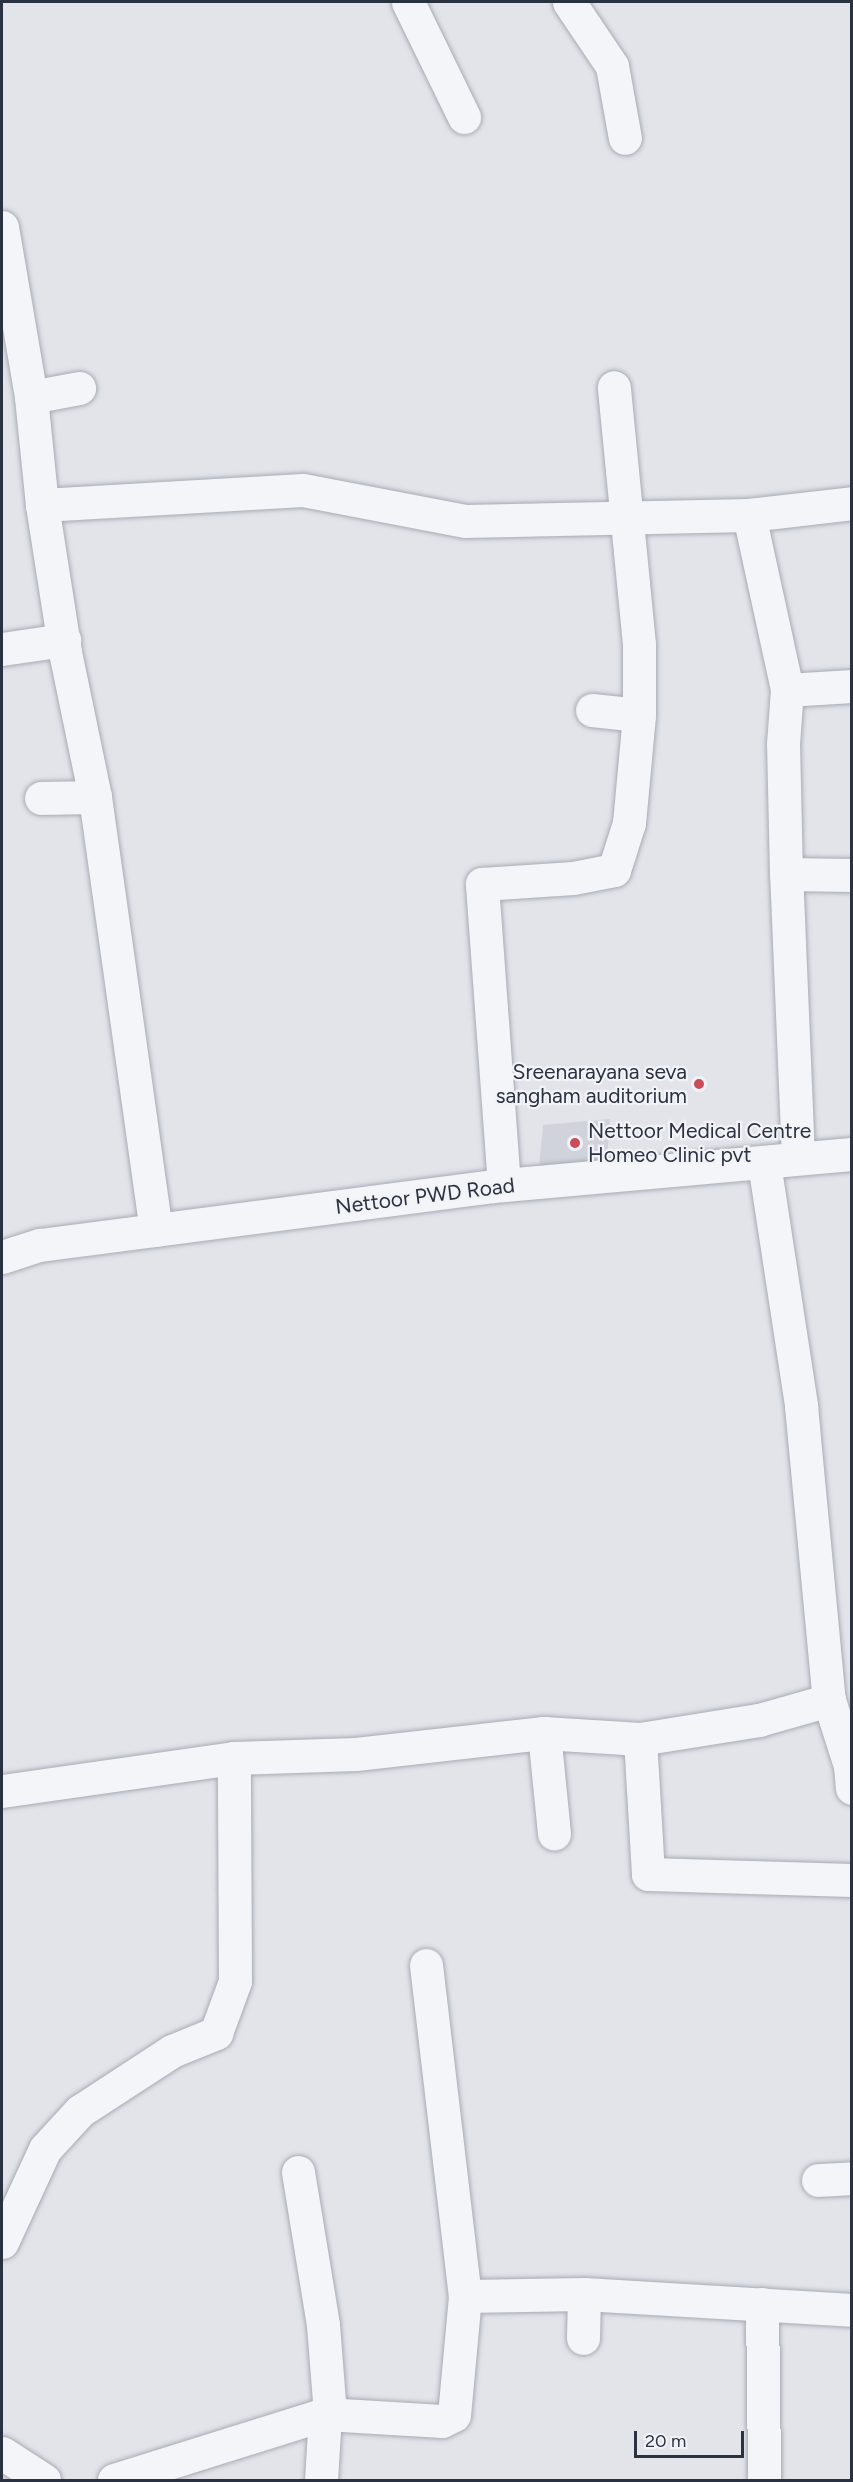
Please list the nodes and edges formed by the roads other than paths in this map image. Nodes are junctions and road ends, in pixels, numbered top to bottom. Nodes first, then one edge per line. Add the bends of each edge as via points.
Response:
1 (408, 2) edge
2 (568, 2) edge
3 (464, 117) dead end
4 (625, 138) dead end
5 (2, 228) edge
6 (79, 387) dead end
7 (614, 387) dead end
8 (31, 397) junction
9 (852, 503) edge
10 (42, 504) junction
11 (749, 515) junction
12 (624, 519) junction
13 (64, 640) junction
14 (2, 649) edge
15 (852, 686) edge
16 (787, 690) junction
17 (592, 710) dead end
18 (639, 715) junction
19 (95, 797) junction
20 (42, 798) dead end
21 (786, 874) junction
22 (852, 875) edge
23 (852, 1154) edge
24 (798, 1157) junction
25 (764, 1163) junction
26 (504, 1185) junction
27 (156, 1230) junction
28 (2, 1257) edge
29 (829, 1700) junction
30 (544, 1733) junction
31 (640, 1739) junction
32 (234, 1758) junction
33 (852, 1788) edge
34 (2, 1791) edge
35 (554, 1834) dead end
36 (852, 1880) edge
37 (426, 1965) dead end
38 (297, 2172) dead end
39 (852, 2178) edge
40 (818, 2180) dead end
41 (2, 2242) edge
42 (584, 2294) junction
43 (465, 2296) junction
44 (762, 2304) junction
45 (852, 2310) edge
46 (583, 2338) dead end
47 (328, 2414) junction
48 (2, 2459) edge
49 (44, 2481) edge
50 (114, 2481) edge
51 (321, 2481) edge
52 (765, 2481) edge

1 - 3 street
2 - 4 street via 612,66
5 - 8 street
6 - 8 street
7 - 12 street
8 - 10 street
9 - 11 street
10 - 12 street via 303,490 465,521
10 - 13 street
11 - 12 street
11 - 16 street
12 - 18 street via 639,644
13 - 14 street
13 - 19 street
15 - 16 street
16 - 21 street via 783,744
17 - 18 street
18 - 26 street via 629,823 614,870 573,878 482,884
19 - 20 street
19 - 27 street
21 - 22 street
21 - 24 street
23 - 24 street, Nettoor PWD Road
24 - 25 street, Nettoor PWD Road
25 - 26 street, Nettoor PWD Road
25 - 29 street via 801,1406
26 - 27 street, Nettoor PWD Road
27 - 28 street, Nettoor PWD Road via 40,1245
29 - 31 street via 759,1720
29 - 33 street via 850,1766
30 - 31 street
30 - 32 street via 356,1754
30 - 35 street
31 - 36 street via 648,1874
32 - 34 street
32 - 41 street via 235,1981 216,2033 172,2051 80,2111 45,2149
37 - 43 street
38 - 47 street via 323,2325
39 - 40 street
42 - 43 street
42 - 44 street
42 - 46 street
43 - 47 street via 454,2415 442,2421
44 - 45 street
44 - 52 street
47 - 50 street
47 - 51 street
48 - 49 street

